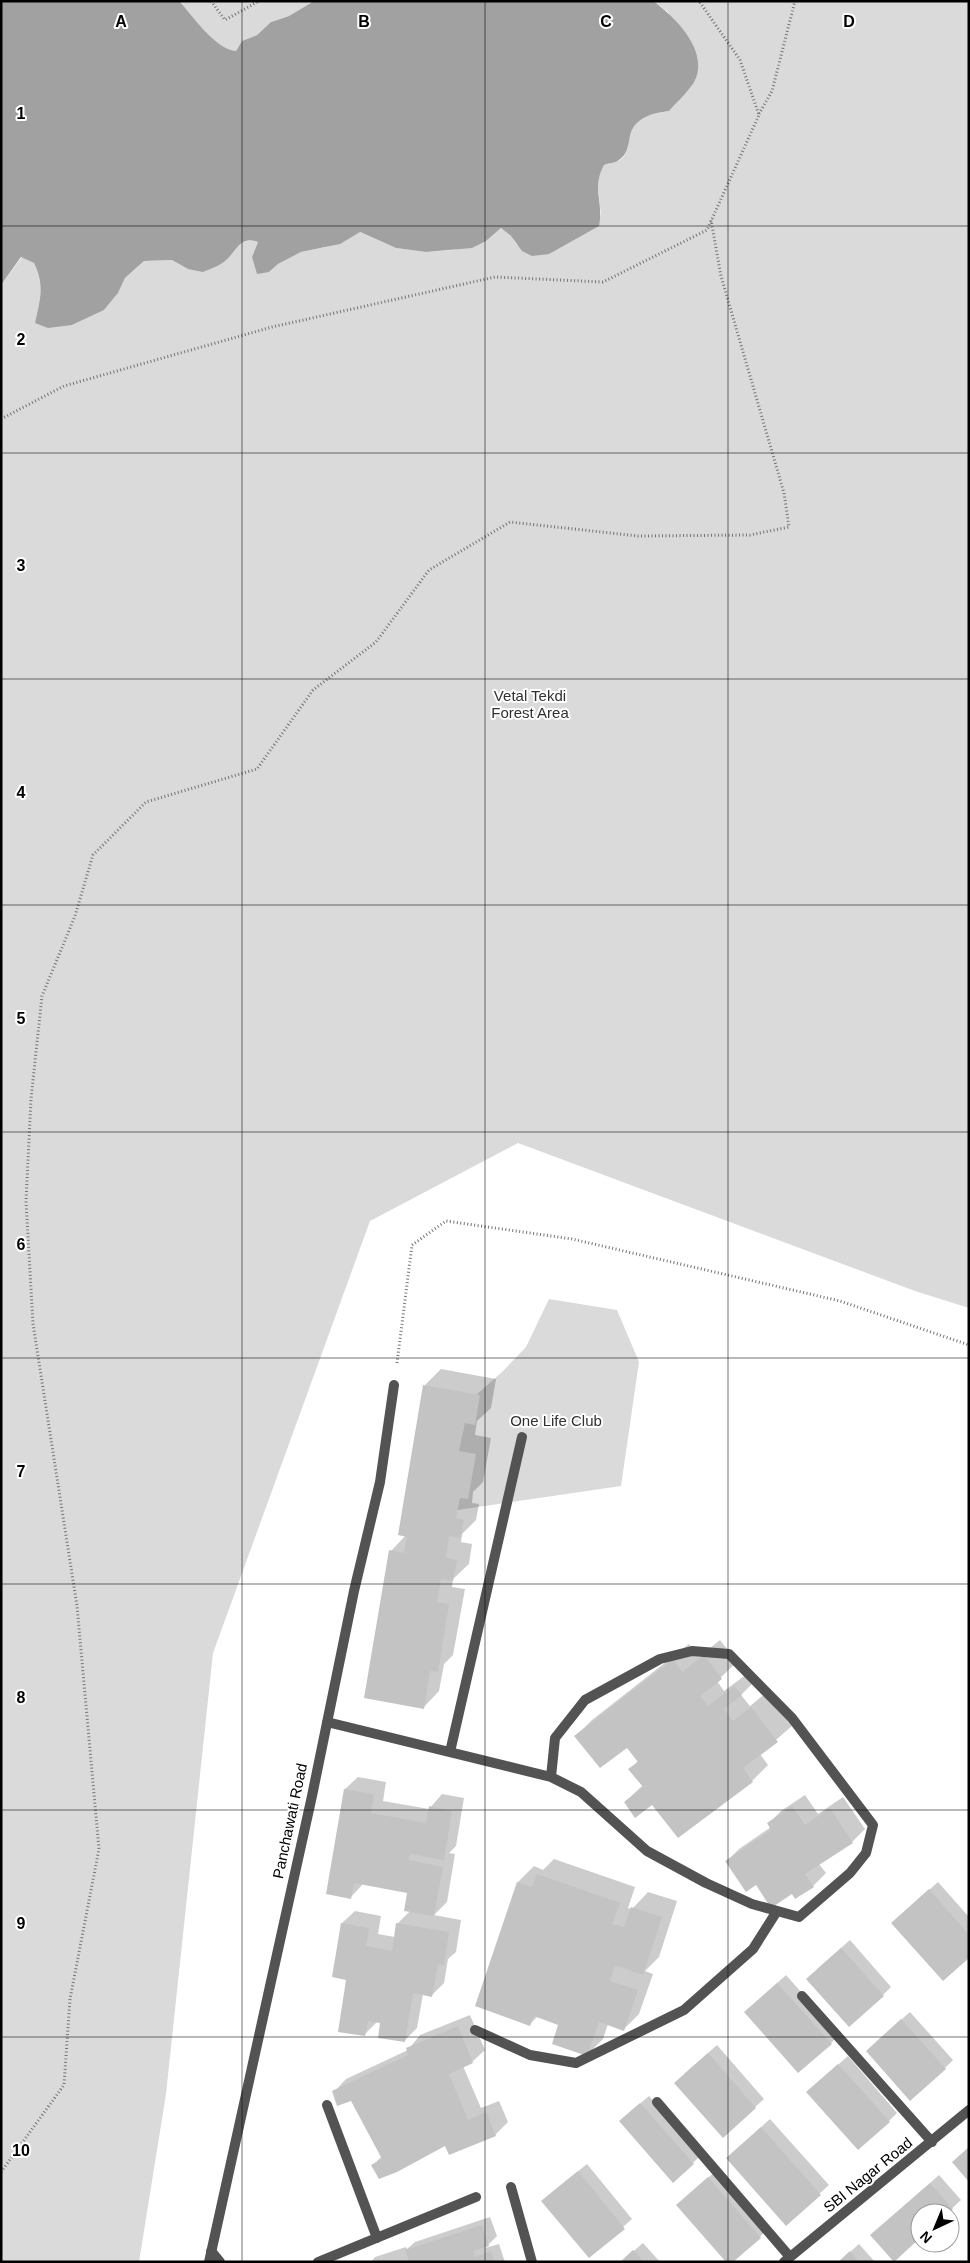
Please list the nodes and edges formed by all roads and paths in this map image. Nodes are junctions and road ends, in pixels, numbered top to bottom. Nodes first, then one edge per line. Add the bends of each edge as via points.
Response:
1 (211, 1) edge
2 (259, 1) edge
3 (699, 1) edge
4 (796, 1) edge
5 (759, 115) junction
6 (711, 220) junction
7 (1, 419) edge
8 (969, 1345) edge
9 (394, 1385) joint
10 (522, 1437) dead end
11 (327, 1722) junction
12 (450, 1752) junction
13 (551, 1777) junction
14 (777, 1911) junction
15 (802, 1996) dead end
16 (475, 2030) dead end
17 (657, 2102) dead end
18 (327, 2106) dead end
19 (969, 2110) edge
20 (932, 2142) junction
21 (1, 2172) edge
22 (511, 2187) dead end
23 (476, 2197) dead end
24 (377, 2238) junction
25 (210, 2256) edge
26 (787, 2259) edge
27 (220, 2262) edge
28 (318, 2262) edge
29 (532, 2262) edge

1 - 2 path via 224,20
3 - 5 path via 740,60
4 - 5 path via 772,91
5 - 6 path
6 - 7 path via 706,230 603,282 495,277 291,323 64,386
6 - 21 path via 721,276 784,493 789,527 750,535 638,536 510,522 429,570 376,642 313,690 257,769 146,802 93,854 75,916 42,996 31,1099 26,1201 33,1324 77,1606 98,1849 70,1999 64,2085
8 - 9 path via 840,1301 572,1239 446,1221 412,1245
9 - 11 street, Panchawati Road via 380,1482
10 - 12 street
11 - 12 street
11 - 25 street, Panchawati Road
12 - 13 street
13 - 14 street via 581,1792 647,1851 706,1883 752,1904
13 - 14 street via 555,1738 585,1700 660,1659 692,1651 729,1654 792,1718 873,1825 866,1853 825,1897 799,1918
14 - 16 street via 753,1948 684,2010 576,2063 530,2055
15 - 20 street
17 - 26 street
18 - 24 street
19 - 20 street, SBI Nagar Road
20 - 26 street, SBI Nagar Road
22 - 29 street
23 - 24 street
24 - 28 street
25 - 27 street

